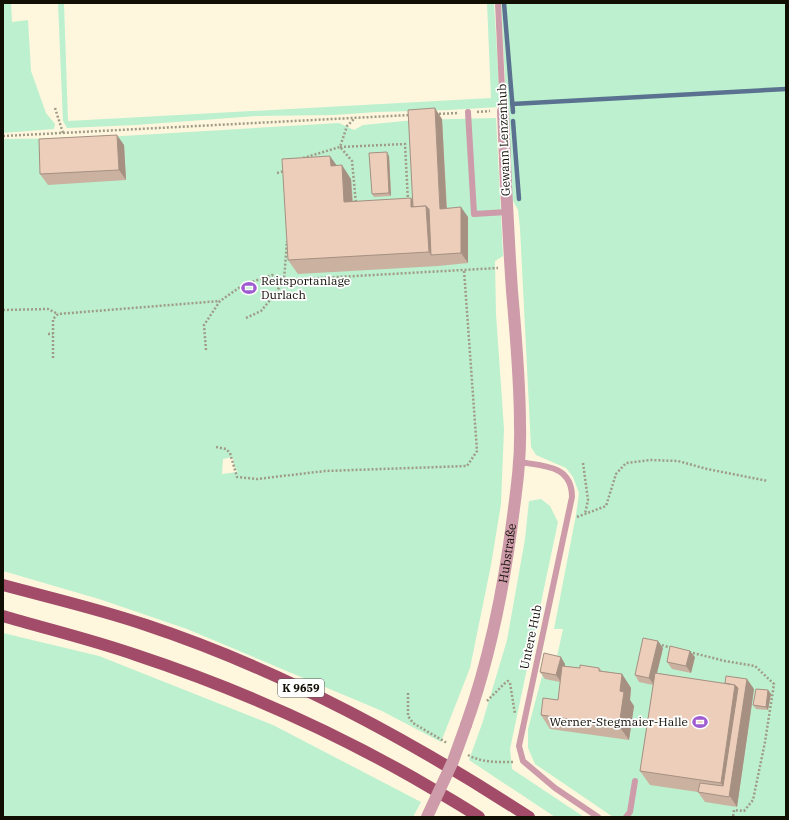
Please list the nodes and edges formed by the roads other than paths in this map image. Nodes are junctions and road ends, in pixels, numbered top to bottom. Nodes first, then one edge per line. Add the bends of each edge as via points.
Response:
1 (498, 3) edge
2 (503, 111) joint
3 (468, 112) road end
4 (507, 212) junction
5 (511, 272) joint
6 (519, 462) junction
7 (3, 585) edge
8 (3, 616) edge
9 (635, 780) dead end
10 (427, 817) edge
11 (479, 817) edge
12 (529, 817) edge
13 (598, 817) edge
14 (626, 817) edge

1 - 2 lane, Gewann Lenzenhub
2 - 4 street, Gewann Lenzenhub
3 - 4 lane via 474,214
4 - 5 street, Gewann Lenzenhub
5 - 6 street, Hubstraße via 520,426
6 - 10 street, Hubstraße, bridge via 505,574 494,628 474,705 453,761
6 - 13 lane, Untere Hub via 561,471 572,487 572,497 519,746 523,761 555,788
7 - 12 main road, K 9659 via 147,625 290,682 432,756
8 - 11 main road, K 9659 via 135,654 207,679 274,707 376,757
9 - 14 lane via 630,812

